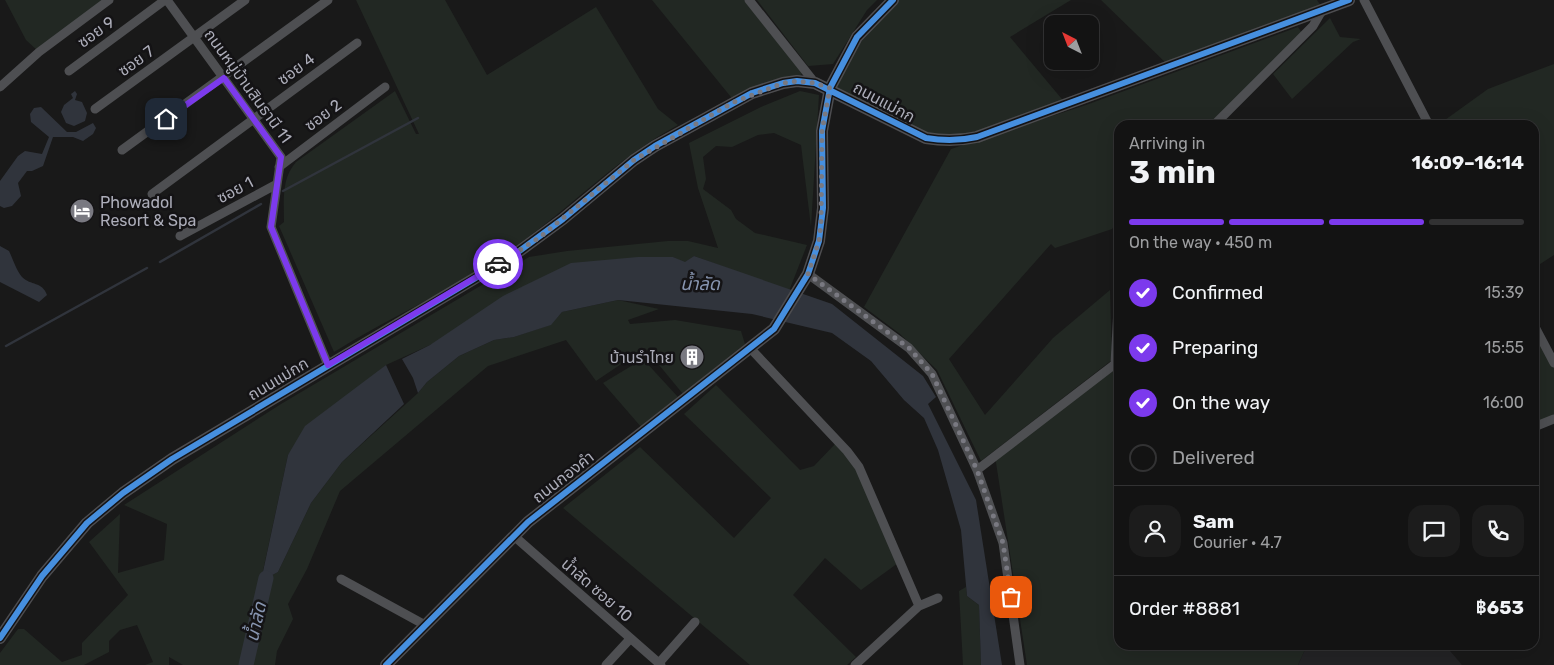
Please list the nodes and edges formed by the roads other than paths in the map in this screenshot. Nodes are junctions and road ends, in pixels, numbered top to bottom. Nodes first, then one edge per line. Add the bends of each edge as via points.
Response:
1 (109, 0) edge
2 (166, 0) edge
3 (245, 0) edge
4 (328, 0) edge
5 (749, 0) edge
6 (893, 0) edge
7 (1349, 0) edge
8 (1364, 0) edge
9 (1323, 8) junction
10 (194, 37) junction
11 (357, 43) dead end
12 (69, 71) dead end
13 (224, 78) junction
14 (815, 83) junction
15 (0, 87) edge
16 (386, 87) dead end
17 (830, 88) junction
18 (95, 109) dead end
19 (254, 119) junction
20 (1219, 120) edge
21 (1426, 120) edge
22 (122, 150) dead end
23 (279, 167) junction
24 (277, 184) junction
25 (152, 194) dead end
26 (180, 236) dead end
27 (808, 274) junction
28 (1539, 334) edge
29 (750, 348) junction
30 (1554, 363) edge
31 (328, 365) junction
32 (1114, 367) edge
33 (1554, 419) edge
34 (1539, 425) edge
35 (977, 470) junction
36 (514, 536) junction
37 (341, 579) dead end
38 (938, 598) dead end
39 (919, 606) junction
40 (695, 622) dead end
41 (425, 626) junction
42 (0, 638) edge
43 (630, 639) junction
44 (660, 664) edge
45 (386, 665) edge
46 (606, 665) edge
47 (855, 665) edge
48 (1020, 665) edge

1 - 15 street via 39,52
2 - 10 street, ถนนหมู่บ้านสินธานี 11
2 - 12 street, ซอย 9
3 - 10 street, ซอย 7
4 - 13 street
5 - 14 street
6 - 17 street via 858,37
7 - 9 street, ถนนแม่กก
8 - 21 street
9 - 17 street, ถนนแม่กก via 960,141 926,138
9 - 20 street via 1314,26
10 - 13 street, ถนนหมู่บ้านสินธานี 11
10 - 18 street, ซอย 7
11 - 19 street, ซอย 4
13 - 19 street, ถนนหมู่บ้านสินธานี 11
13 - 22 street
14 - 17 street, ถนนแม่กก
14 - 31 street, ถนนแม่กก via 783,83 752,93 655,146 514,255
16 - 23 street, ซอย 2
17 - 27 street via 822,131 819,241
19 - 23 street, ถนนหมู่บ้านสินธานี 11 via 281,157
19 - 25 street, ซอย 4
23 - 24 street, ถนนหมู่บ้านสินธานี 11
24 - 26 street, ซอย 1
24 - 31 street, ถนนหมู่บ้านสินธานี 11 via 271,227
27 - 29 street, ถนนกองคำ via 774,329
27 - 35 street via 909,348 932,374
28 - 30 street
29 - 36 street, ถนนกองคำ
29 - 39 street via 859,467
31 - 42 street, ถนนแม่กก via 172,459 102,508 57,556
32 - 35 street
33 - 34 street
35 - 48 street via 1003,543
36 - 41 street, ถนนกองคำ
36 - 43 street, น้ำลัด ซอย 10
37 - 41 street
38 - 39 street
39 - 47 street
40 - 44 street
41 - 45 street, ถนนกองคำ
43 - 44 street, น้ำลัด ซอย 10
43 - 46 street

